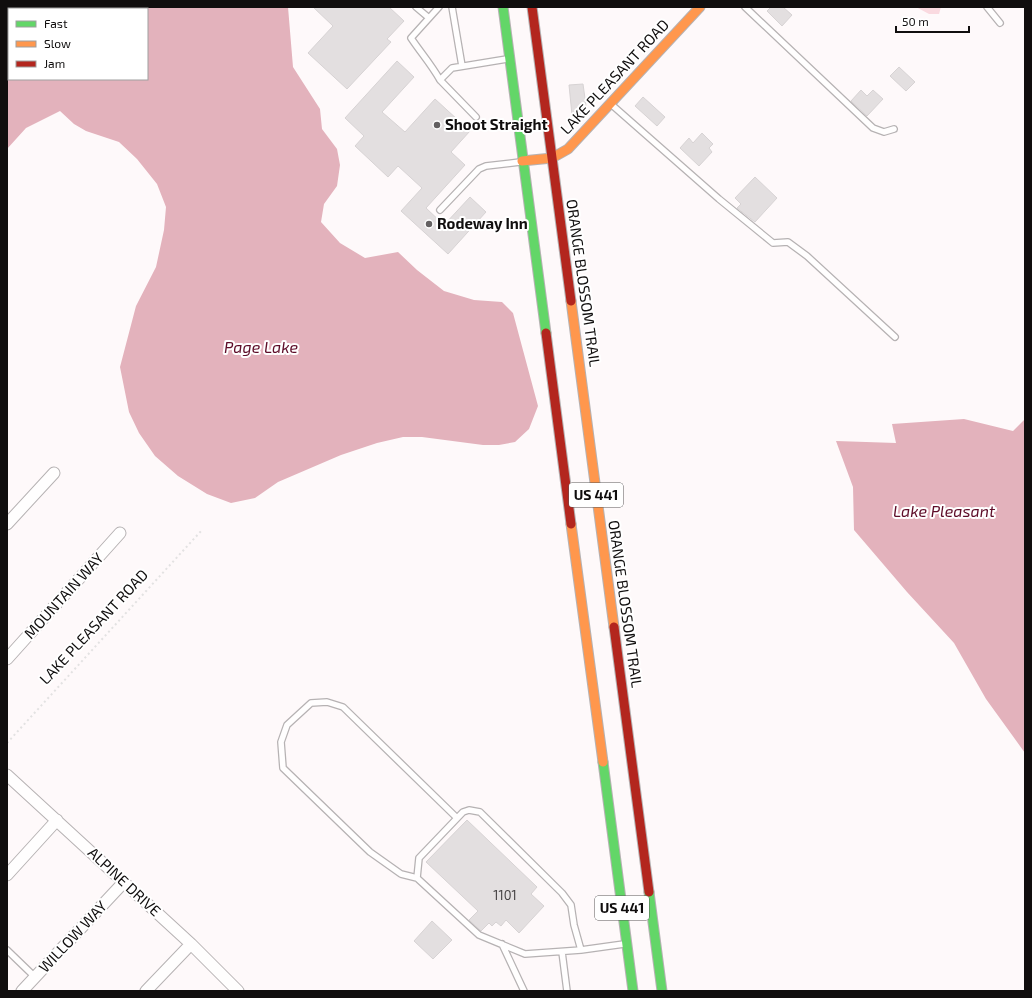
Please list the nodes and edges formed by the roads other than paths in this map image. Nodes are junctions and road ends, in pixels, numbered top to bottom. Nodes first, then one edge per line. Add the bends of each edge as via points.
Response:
1 (416, 7) edge
2 (438, 7) edge
3 (452, 7) edge
4 (503, 7) edge
5 (532, 7) edge
6 (700, 7) edge
7 (745, 7) edge
8 (988, 7) edge
9 (429, 18) junction
10 (1000, 23) dead end
11 (509, 58) junction
12 (462, 66) junction
13 (440, 80) junction
14 (610, 103) junction
15 (476, 117) dead end
16 (894, 129) dead end
17 (552, 158) junction
18 (522, 161) junction
19 (440, 210) dead end
20 (895, 336) dead end
21 (54, 473) dead end
22 (7, 524) edge
23 (120, 533) dead end
24 (7, 659) edge
25 (7, 775) edge
26 (457, 818) junction
27 (57, 820) junction
28 (7, 875) edge
29 (417, 878) junction
30 (124, 882) junction
31 (630, 943) junction
32 (191, 944) junction
33 (502, 944) junction
34 (7, 950) edge
35 (581, 950) junction
36 (562, 952) junction
37 (35, 977) junction
38 (22, 991) edge
39 (146, 991) edge
40 (238, 991) edge
41 (524, 991) edge
42 (567, 991) edge
43 (633, 991) edge
44 (662, 991) edge

1 - 9 lane
2 - 9 lane
3 - 12 lane
4 - 11 main road, US 441
5 - 17 main road, ORANGE BLOSSOM TRAIL / US 441
6 - 14 main road, LAKE PLEASANT ROAD
7 - 16 lane via 873,128 884,132
8 - 10 lane
9 - 13 lane via 411,38
11 - 12 lane
11 - 18 main road, US 441
12 - 13 lane via 452,68
13 - 15 lane
14 - 17 main road, LAKE PLEASANT ROAD via 568,149
14 - 20 lane via 773,243 788,242 807,256
17 - 18 main road, LAKE PLEASANT ROAD
17 - 44 main road, ORANGE BLOSSOM TRAIL / US 441 via 652,940
18 - 19 lane via 479,169
18 - 31 main road, US 441
21 - 22 street
23 - 24 street, MOUNTAIN WAY
25 - 27 street, ALPINE DRIVE
26 - 29 lane via 419,858
26 - 29 lane via 343,707 327,702 312,703 287,724 281,742 283,768 370,852 401,874
26 - 35 lane via 469,810 480,812 562,893 571,905
27 - 28 street
27 - 30 street, ALPINE DRIVE
29 - 33 lane via 479,935
30 - 32 street, ALPINE DRIVE
30 - 37 street, WILLOW WAY
31 - 35 lane
31 - 43 main road, US 441
32 - 39 street
32 - 40 street, ALPINE DRIVE
33 - 36 lane via 525,954
33 - 41 lane
34 - 37 lane
35 - 36 lane
36 - 42 lane
37 - 38 street, WILLOW WAY

